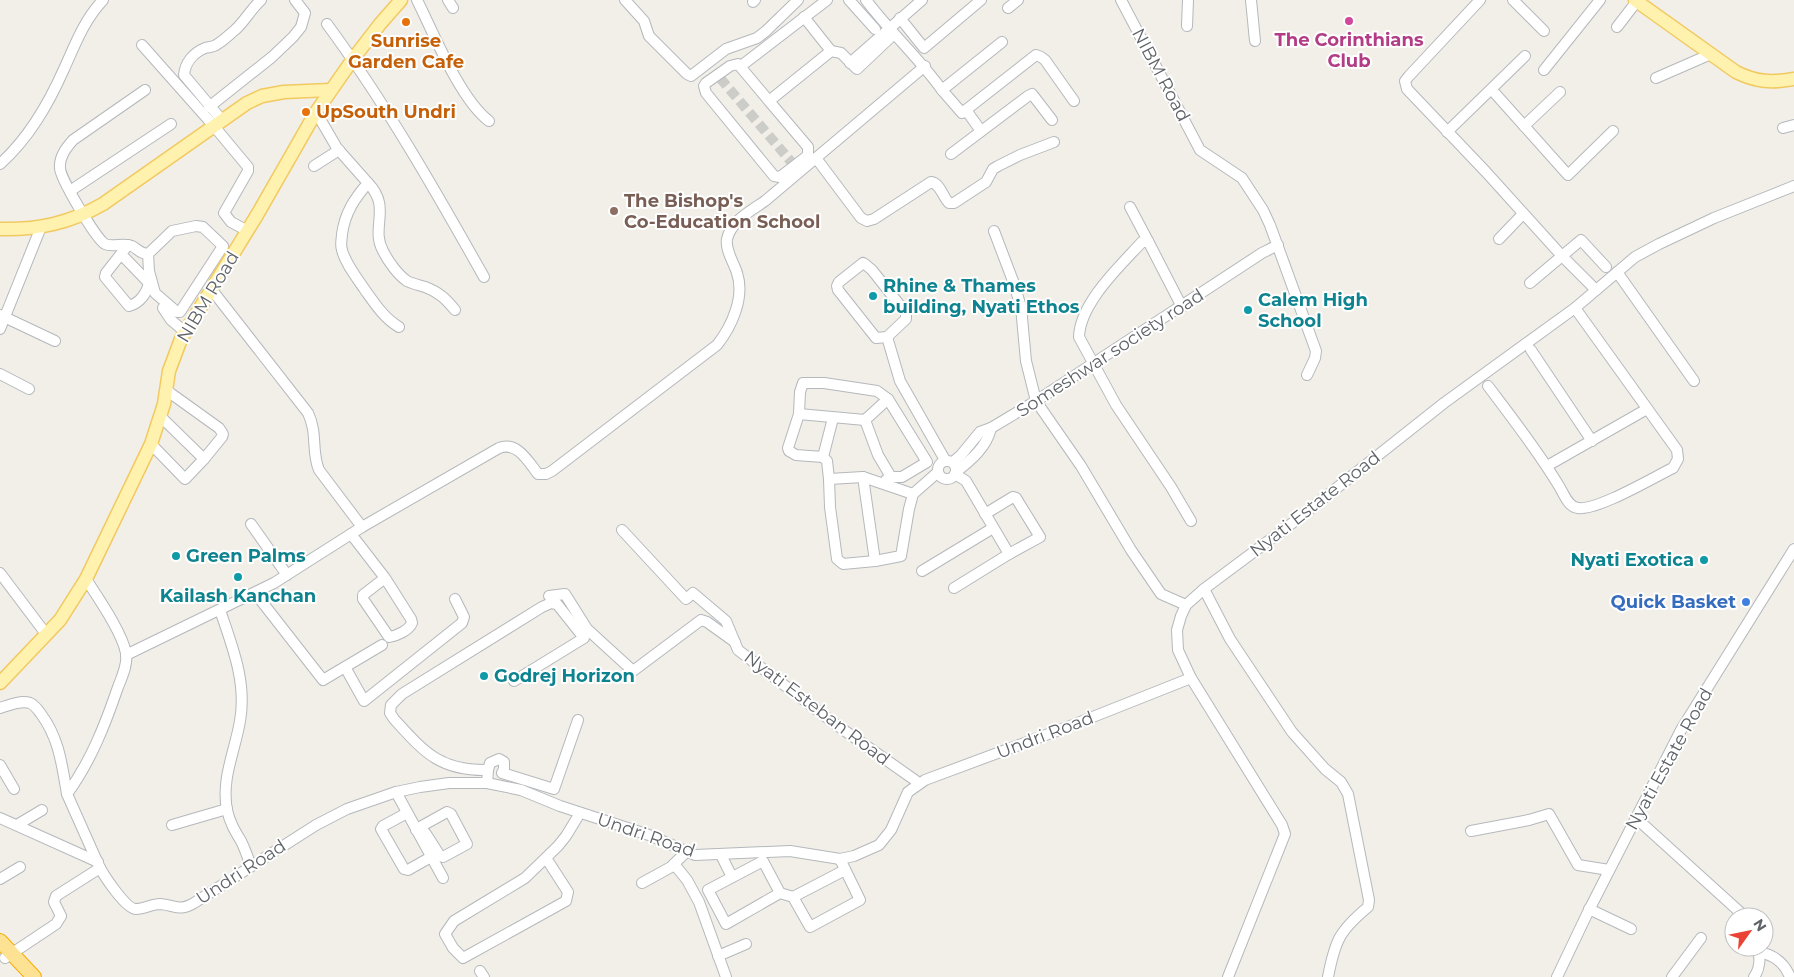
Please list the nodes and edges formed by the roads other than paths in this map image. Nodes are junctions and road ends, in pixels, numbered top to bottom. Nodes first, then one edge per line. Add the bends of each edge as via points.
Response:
1 (103, 0) edge
2 (261, 0) edge
3 (295, 0) edge
4 (400, 0) edge
5 (417, 0) edge
6 (625, 0) edge
7 (827, 0) edge
8 (849, 0) edge
9 (866, 0) edge
10 (922, 0) edge
11 (981, 0) edge
12 (1018, 0) edge
13 (1121, 0) edge
14 (1188, 0) edge
15 (1251, 0) edge
16 (1480, 0) edge
17 (1513, 0) edge
18 (1600, 0) edge
19 (1636, 1) edge
20 (793, 2) edge
21 (1008, 8) dead end
22 (804, 17) junction
23 (900, 18) junction
24 (327, 24) dead end
25 (1187, 26) dead end
26 (1617, 28) dead end
27 (875, 29) dead end
28 (891, 31) junction
29 (1544, 31) dead end
30 (1254, 41) dead end
31 (1002, 42) dead end
32 (142, 45) dead end
33 (922, 46) junction
34 (831, 51) junction
35 (720, 53) junction
36 (912, 53) junction
37 (1711, 54) junction
38 (1525, 56) dead end
39 (353, 59) junction
40 (735, 66) junction
41 (925, 66) junction
42 (1544, 70) dead end
43 (1656, 78) dead end
44 (1794, 79) edge
45 (145, 90) dead end
46 (330, 90) junction
47 (942, 90) junction
48 (1492, 90) junction
49 (1560, 92) dead end
50 (769, 101) junction
51 (1074, 101) dead end
52 (210, 107) junction
53 (966, 110) junction
54 (316, 112) junction
55 (1052, 120) dead end
56 (489, 121) dead end
57 (217, 122) junction
58 (170, 124) dead end
59 (1794, 125) edge
60 (1524, 126) junction
61 (1783, 128) dead end
62 (1613, 130) dead end
63 (981, 132) junction
64 (1448, 132) junction
65 (1054, 142) dead end
66 (339, 150) junction
67 (951, 154) dead end
68 (816, 158) junction
69 (0, 164) edge
70 (314, 166) dead end
71 (368, 183) junction
72 (1794, 186) edge
73 (70, 191) junction
74 (1130, 206) dead end
75 (1523, 214) junction
76 (84, 215) junction
77 (41, 227) junction
78 (0, 229) edge
79 (248, 231) junction
80 (994, 231) dead end
81 (1498, 239) dead end
82 (1148, 241) junction
83 (128, 244) junction
84 (1278, 246) junction
85 (121, 254) junction
86 (148, 254) junction
87 (1562, 256) junction
88 (1606, 267) dead end
89 (1617, 272) junction
90 (484, 276) dead end
91 (1530, 283) dead end
92 (212, 290) junction
93 (1596, 290) junction
94 (1182, 307) junction
95 (164, 308) dead end
96 (1574, 308) junction
97 (455, 310) dead end
98 (2, 316) edge
99 (399, 327) dead end
100 (0, 329) edge
101 (185, 332) junction
102 (887, 337) junction
103 (55, 341) dead end
104 (1531, 350) dead end
105 (1095, 363) junction
106 (0, 374) edge
107 (1307, 375) dead end
108 (1694, 381) dead end
109 (1488, 386) dead end
110 (30, 389) dead end
111 (166, 390) junction
112 (888, 399) junction
113 (1036, 401) junction
114 (1647, 409) junction
115 (799, 414) junction
116 (160, 416) junction
117 (834, 418) junction
118 (865, 420) junction
119 (1592, 441) junction
120 (151, 444) junction
121 (823, 456) junction
122 (204, 459) junction
123 (1547, 466) junction
124 (952, 467) junction
125 (938, 472) junction
126 (863, 477) junction
127 (891, 477) junction
128 (829, 479) junction
129 (881, 483) junction
130 (913, 494) junction
131 (985, 514) junction
132 (1191, 521) dead end
133 (251, 524) dead end
134 (362, 527) junction
135 (994, 528) junction
136 (622, 530) dead end
137 (351, 534) junction
138 (1794, 549) edge
139 (1009, 554) junction
140 (875, 561) junction
141 (922, 571) dead end
142 (0, 572) edge
143 (287, 575) junction
144 (385, 578) junction
145 (86, 579) junction
146 (954, 588) dead end
147 (1204, 589) junction
148 (255, 593) junction
149 (550, 596) dead end
150 (455, 599) dead end
151 (1186, 605) junction
152 (220, 610) junction
153 (46, 634) junction
154 (735, 643) junction
155 (382, 645) dead end
156 (126, 655) junction
157 (345, 667) junction
158 (1191, 678) junction
159 (1, 680) edge
160 (514, 681) dead end
161 (0, 708) edge
162 (578, 720) dead end
163 (0, 764) edge
164 (488, 770) junction
165 (502, 773) junction
166 (487, 783) junction
167 (919, 783) junction
168 (500, 786) junction
169 (14, 789) dead end
170 (396, 792) junction
171 (67, 794) junction
172 (227, 809) junction
173 (42, 810) dead end
174 (407, 813) junction
175 (580, 813) junction
176 (0, 818) edge
177 (1636, 818) junction
178 (17, 825) junction
179 (172, 825) dead end
180 (418, 829) junction
181 (1471, 831) dead end
182 (686, 852) junction
183 (721, 855) junction
184 (431, 857) junction
185 (546, 858) junction
186 (840, 859) junction
187 (674, 864) junction
188 (99, 865) junction
189 (251, 866) junction
190 (20, 867) dead end
191 (845, 870) junction
192 (1609, 870) junction
193 (732, 877) junction
194 (444, 878) dead end
195 (0, 879) edge
196 (642, 883) dead end
197 (780, 893) junction
198 (792, 897) junction
199 (1734, 907) edge
200 (1589, 909) junction
201 (1631, 929) dead end
202 (1701, 938) dead end
203 (0, 941) edge
204 (746, 944) dead end
205 (5, 955) edge
206 (718, 956) junction
207 (1774, 956) edge
208 (1758, 957) edge
209 (22, 977) edge
210 (34, 977) edge
211 (726, 977) edge
212 (1228, 977) edge
213 (1328, 977) edge
214 (1557, 977) edge
215 (1672, 977) edge
216 (1754, 977) edge
217 (1790, 977) edge

1 - 69 street via 83,27 42,112
2 - 52 street via 237,29 188,61 184,75
3 - 52 street via 305,13 301,27 272,57
4 - 39 main road, NIBM Road
5 - 56 street via 466,95
6 - 35 street via 644,21 649,36 687,74 691,76
7 - 22 street
8 - 27 street
9 - 28 street
10 - 23 street
11 - 33 street via 924,48
12 - 21 street
13 - 84 street, NIBM Road via 1200,150 1242,178 1263,210
14 - 25 street
15 - 30 street
16 - 64 street via 1405,82 1407,89
17 - 29 street
18 - 42 street
19 - 26 street
19 - 37 main road
20 - 35 street via 757,38
22 - 34 street
22 - 40 street
23 - 28 street
23 - 33 street
24 - 39 street
28 - 34 street via 850,63 841,54
28 - 36 street
31 - 47 street
32 - 57 street
33 - 36 street
34 - 50 street
35 - 40 street
36 - 41 street
37 - 43 street
37 - 44 main road via 1736,72 1761,82
38 - 48 street
39 - 46 main road, NIBM Road
39 - 90 street
40 - 50 street
40 - 50 street via 706,83 706,93 774,176 780,177 808,154 808,147
41 - 47 street
41 - 68 street
45 - 73 street via 82,133 65,149 60,166
46 - 54 main road, NIBM Road
46 - 57 main road via 262,96
47 - 53 street via 960,112
48 - 60 street
48 - 64 street
49 - 60 street
51 - 53 street via 1045,60 1036,55
52 - 57 street
53 - 63 street
54 - 66 street
54 - 79 main road, NIBM Road
55 - 63 street via 1032,94
57 - 76 main road
57 - 79 street via 248,167 224,213 231,222
58 - 73 street
59 - 61 street
60 - 62 street via 1568,174
63 - 67 street
64 - 75 street
65 - 68 street via 993,169 986,182 954,203 949,203 938,185 931,182 867,221 861,218
66 - 70 street
66 - 71 street
68 - 134 street via 741,218 730,233 727,246 738,275 739,297 730,325 717,346 546,474 538,474 517,448 506,445
71 - 97 street via 380,200 380,242 384,253 406,280 441,295
71 - 99 street via 346,214 341,247 377,307
72 - 89 street, Nyati Estate Road via 1659,244
73 - 76 street
74 - 82 street
75 - 81 street
75 - 87 street
76 - 77 main road
76 - 83 street via 104,243
77 - 78 main road
77 - 98 street
79 - 92 main road, NIBM Road
80 - 113 street via 1021,307 1026,361
82 - 94 street
82 - 105 street via 1142,242 1102,288 1079,328 1079,337
83 - 85 street
83 - 86 street
84 - 94 street, Someshwar society road
84 - 107 street via 1316,351
85 - 85 street via 105,277 129,306 134,305 148,292 149,283
86 - 86 street via 172,231 196,226 203,227 223,246 177,312 155,293
87 - 88 street via 1581,240
87 - 91 street
87 - 93 street
89 - 93 street, Nyati Estate Road
89 - 108 street
92 - 101 main road, NIBM Road
92 - 134 street via 308,413 313,423 319,470
93 - 96 street, Nyati Estate Road
94 - 105 street, Someshwar society road
95 - 101 street via 171,320
96 - 114 street
96 - 147 street, Nyati Estate Road via 1444,403
98 - 100 street
98 - 103 street
101 - 111 main road, NIBM Road via 175,352
102 - 102 street via 876,338 838,290 839,282 862,263 872,270 906,313 906,319
102 - 124 street via 900,381
104 - 119 street
105 - 113 street, Someshwar society road
105 - 132 street via 1116,405
106 - 110 street
109 - 123 street
111 - 116 main road, NIBM Road
111 - 122 street via 221,430 222,437
112 - 115 street via 872,390 803,383
112 - 118 street
112 - 127 street via 927,462 902,476
113 - 124 street, Someshwar society road via 980,432
113 - 151 street via 1161,594
114 - 119 street
114 - 123 street via 1677,450 1678,459 1673,468 1608,501 1576,508 1570,504
115 - 117 street
115 - 121 street via 789,451
116 - 120 main road, NIBM Road
116 - 122 street
117 - 118 street
117 - 121 street
118 - 127 street via 878,455
119 - 123 street
120 - 122 street via 185,479
120 - 145 main road, NIBM Road
121 - 128 street
124 - 125 street, Someshwar society road via 938,466
124 - 125 street via 948,479
124 - 131 street via 966,481
125 - 130 street, Someshwar society road
126 - 128 street
126 - 129 street
126 - 140 street
127 - 129 street
128 - 140 street via 837,558 843,564
129 - 130 street
130 - 140 street via 901,556
131 - 135 street
131 - 139 street via 1016,498 1040,536
133 - 143 street
134 - 137 street
135 - 139 street
135 - 141 street
136 - 154 street, Nyati Esteban Road via 686,599 693,593 726,622
137 - 143 street
137 - 144 street
138 - 177 street, Nyati Estate Road via 1681,730
139 - 146 street
142 - 153 street
143 - 148 street
144 - 144 street via 412,623 393,637 386,635 363,599 363,595
145 - 153 main road, NIBM Road
145 - 156 street via 118,632
147 - 151 street, Nyati Estate Road
147 - 213 street via 1230,639 1292,732 1341,782 1348,794 1369,900 1368,907 1336,941
148 - 152 street
148 - 157 street via 323,680
149 - 154 street via 564,594 587,629 633,672 701,620
150 - 157 street via 464,617 462,623 364,701
151 - 158 street, Nyati Estate Road via 1177,630 1178,650
152 - 156 street
152 - 172 street via 242,688 240,721 226,782
153 - 159 main road, NIBM Road
154 - 167 street, Nyati Esteban Road via 738,650
155 - 157 street
156 - 171 street via 96,744
158 - 167 street, Undri Road
158 - 212 street, Nyati Estate Road via 1285,834
160 - 164 street via 584,638 557,604 542,606 402,694 390,706 394,719 436,759 456,767
161 - 171 street, Undri Road via 22,702 35,706 59,748
162 - 165 street via 554,789
163 - 169 street
164 - 165 street via 490,763 499,759 504,762
164 - 166 street
165 - 168 street
166 - 168 street, Undri Road
166 - 170 street, Undri Road via 449,783
167 - 186 street, Undri Road via 908,792 891,830 879,845
168 - 175 street, Undri Road via 521,790
170 - 174 street
170 - 189 street, Undri Road via 347,809
171 - 188 street, Undri Road
172 - 179 street
172 - 189 street via 233,830
173 - 178 street
174 - 180 street
174 - 184 street via 381,830 404,869 408,870
175 - 182 street, Undri Road via 649,835
175 - 185 street via 566,836
176 - 178 street
177 - 192 street, Nyati Estate Road
177 - 199 street
178 - 188 street
180 - 180 street via 426,834 443,857 467,844 447,812
180 - 184 street
181 - 192 street via 1549,814 1578,865
182 - 183 street, Undri Road
182 - 187 street
183 - 186 street, Undri Road via 790,852
183 - 193 street
184 - 194 street
185 - 185 street via 525,878 454,921 445,934 463,958 566,900 568,892
186 - 191 street
187 - 196 street
187 - 206 street via 699,902
188 - 189 street, Undri Road via 114,890 137,909 158,904 178,909 188,907
188 - 205 street via 56,896 54,902 61,916 58,922
190 - 195 street
191 - 198 street
191 - 198 street via 860,900 810,927
192 - 200 street, Nyati Estate Road
193 - 197 street via 763,861
193 - 197 street via 708,890 726,924
197 - 198 street
200 - 201 street
200 - 214 street, Nyati Estate Road
202 - 215 street
203 - 205 highway
204 - 206 street
205 - 209 highway
205 - 210 highway
206 - 211 street
207 - 217 street
208 - 216 street via 1758,970

